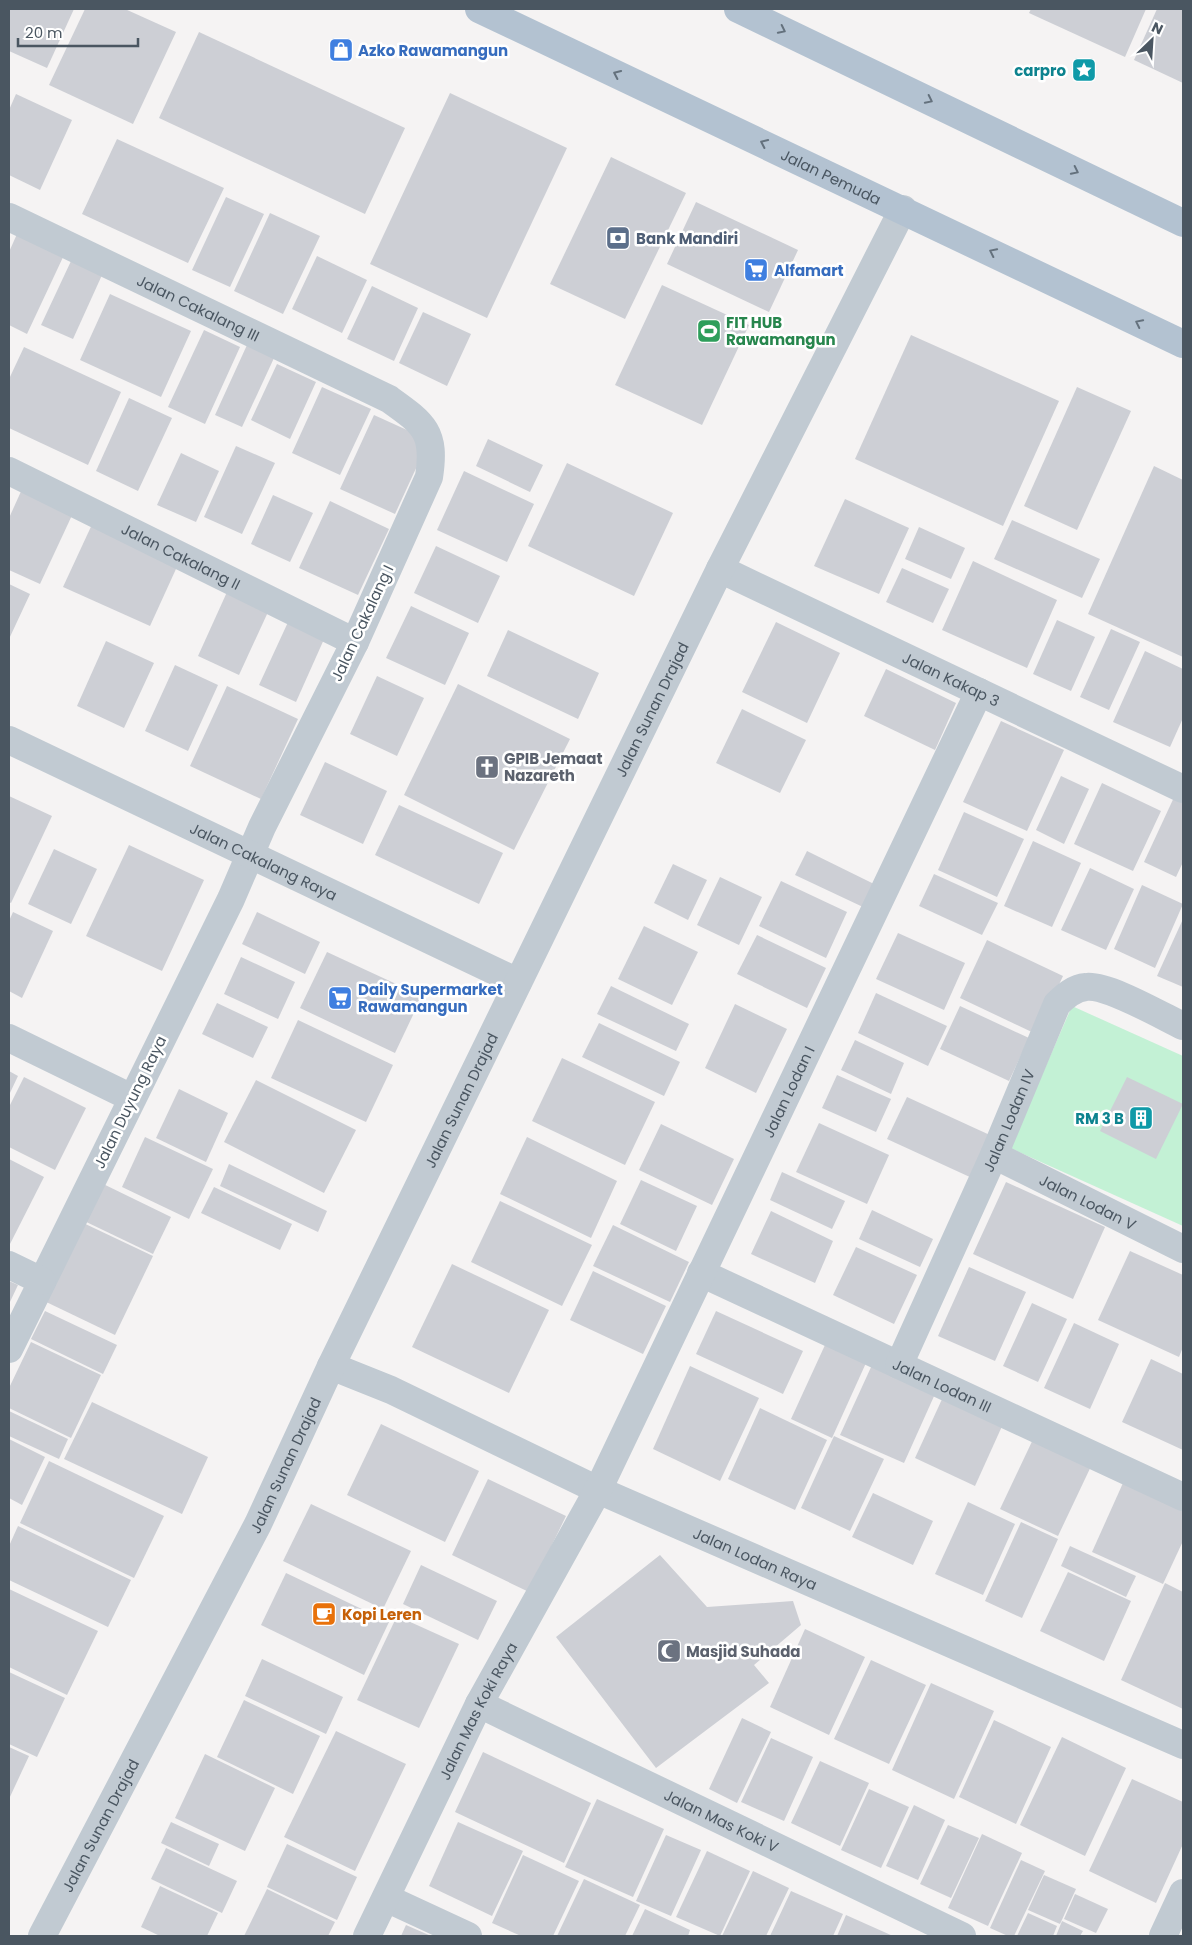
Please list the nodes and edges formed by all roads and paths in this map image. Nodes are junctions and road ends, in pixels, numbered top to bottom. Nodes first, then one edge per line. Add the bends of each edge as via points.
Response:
1 (479, 9) edge
2 (738, 9) edge
3 (903, 209) junction
4 (9, 217) edge
5 (1183, 223) edge
6 (1183, 344) edge
7 (389, 399) joint
8 (9, 472) edge
9 (720, 569) junction
10 (355, 642) junction
11 (979, 692) junction
12 (9, 740) edge
13 (1183, 789) edge
14 (251, 855) junction
15 (518, 982) junction
16 (1183, 1026) edge
17 (9, 1038) edge
18 (132, 1098) junction
19 (994, 1155) junction
20 (1183, 1249) edge
21 (9, 1265) edge
22 (701, 1273) junction
23 (42, 1281) junction
24 (9, 1349) edge
25 (899, 1364) junction
26 (331, 1366) junction
27 (598, 1490) junction
28 (1183, 1496) edge
29 (479, 1704) junction
30 (1183, 1745) edge
31 (1183, 1893) edge
32 (386, 1898) junction
33 (42, 1936) edge
34 (367, 1936) edge
35 (468, 1936) edge
36 (962, 1936) edge
37 (1163, 1936) edge

3 -> 1 main road, Jalan Pemuda
2 -> 5 main road
6 -> 3 main road, Jalan Pemuda
3 - 9 street, Jalan Sunan Drajad
4 - 7 street, Jalan Cakalang III
7 - 10 street, Jalan Cakalang I via 416,419 429,437 432,458 429,477
8 - 10 street, Jalan Cakalang II
9 - 11 street, Jalan Kakap 3
9 - 15 street, Jalan Sunan Drajad
10 - 14 street, Jalan Cakalang I
11 - 13 street, Jalan Kakap 3
11 - 22 street, Jalan Lodan I
12 - 14 street, Jalan Cakalang Raya
14 - 15 street, Jalan Cakalang Raya
14 - 18 street, Jalan Duyung Raya
15 - 26 street, Jalan Sunan Drajad
16 - 19 street, Jalan Lodan IV via 1103,988 1087,986 1075,989 1057,1004
17 - 18 street
18 - 23 street, Jalan Duyung Raya
19 - 20 street, Jalan Lodan V
19 - 25 street, Jalan Lodan IV
21 - 23 street
22 - 25 street, Jalan Lodan III
22 - 27 street, Jalan Lodan I
23 - 24 street, Jalan Duyung Raya
25 - 28 street, Jalan Lodan III
26 - 27 street, Jalan Lodan Raya via 391,1390
26 - 33 street, Jalan Sunan Drajad via 253,1533
27 - 29 street, Jalan Mas Koki Raya
27 - 30 street, Jalan Lodan Raya
29 - 32 street, Jalan Mas Koki Raya
29 - 36 street, Jalan Mas Koki V
31 - 37 street
32 - 34 street, Jalan Mas Koki Raya
32 - 35 street

